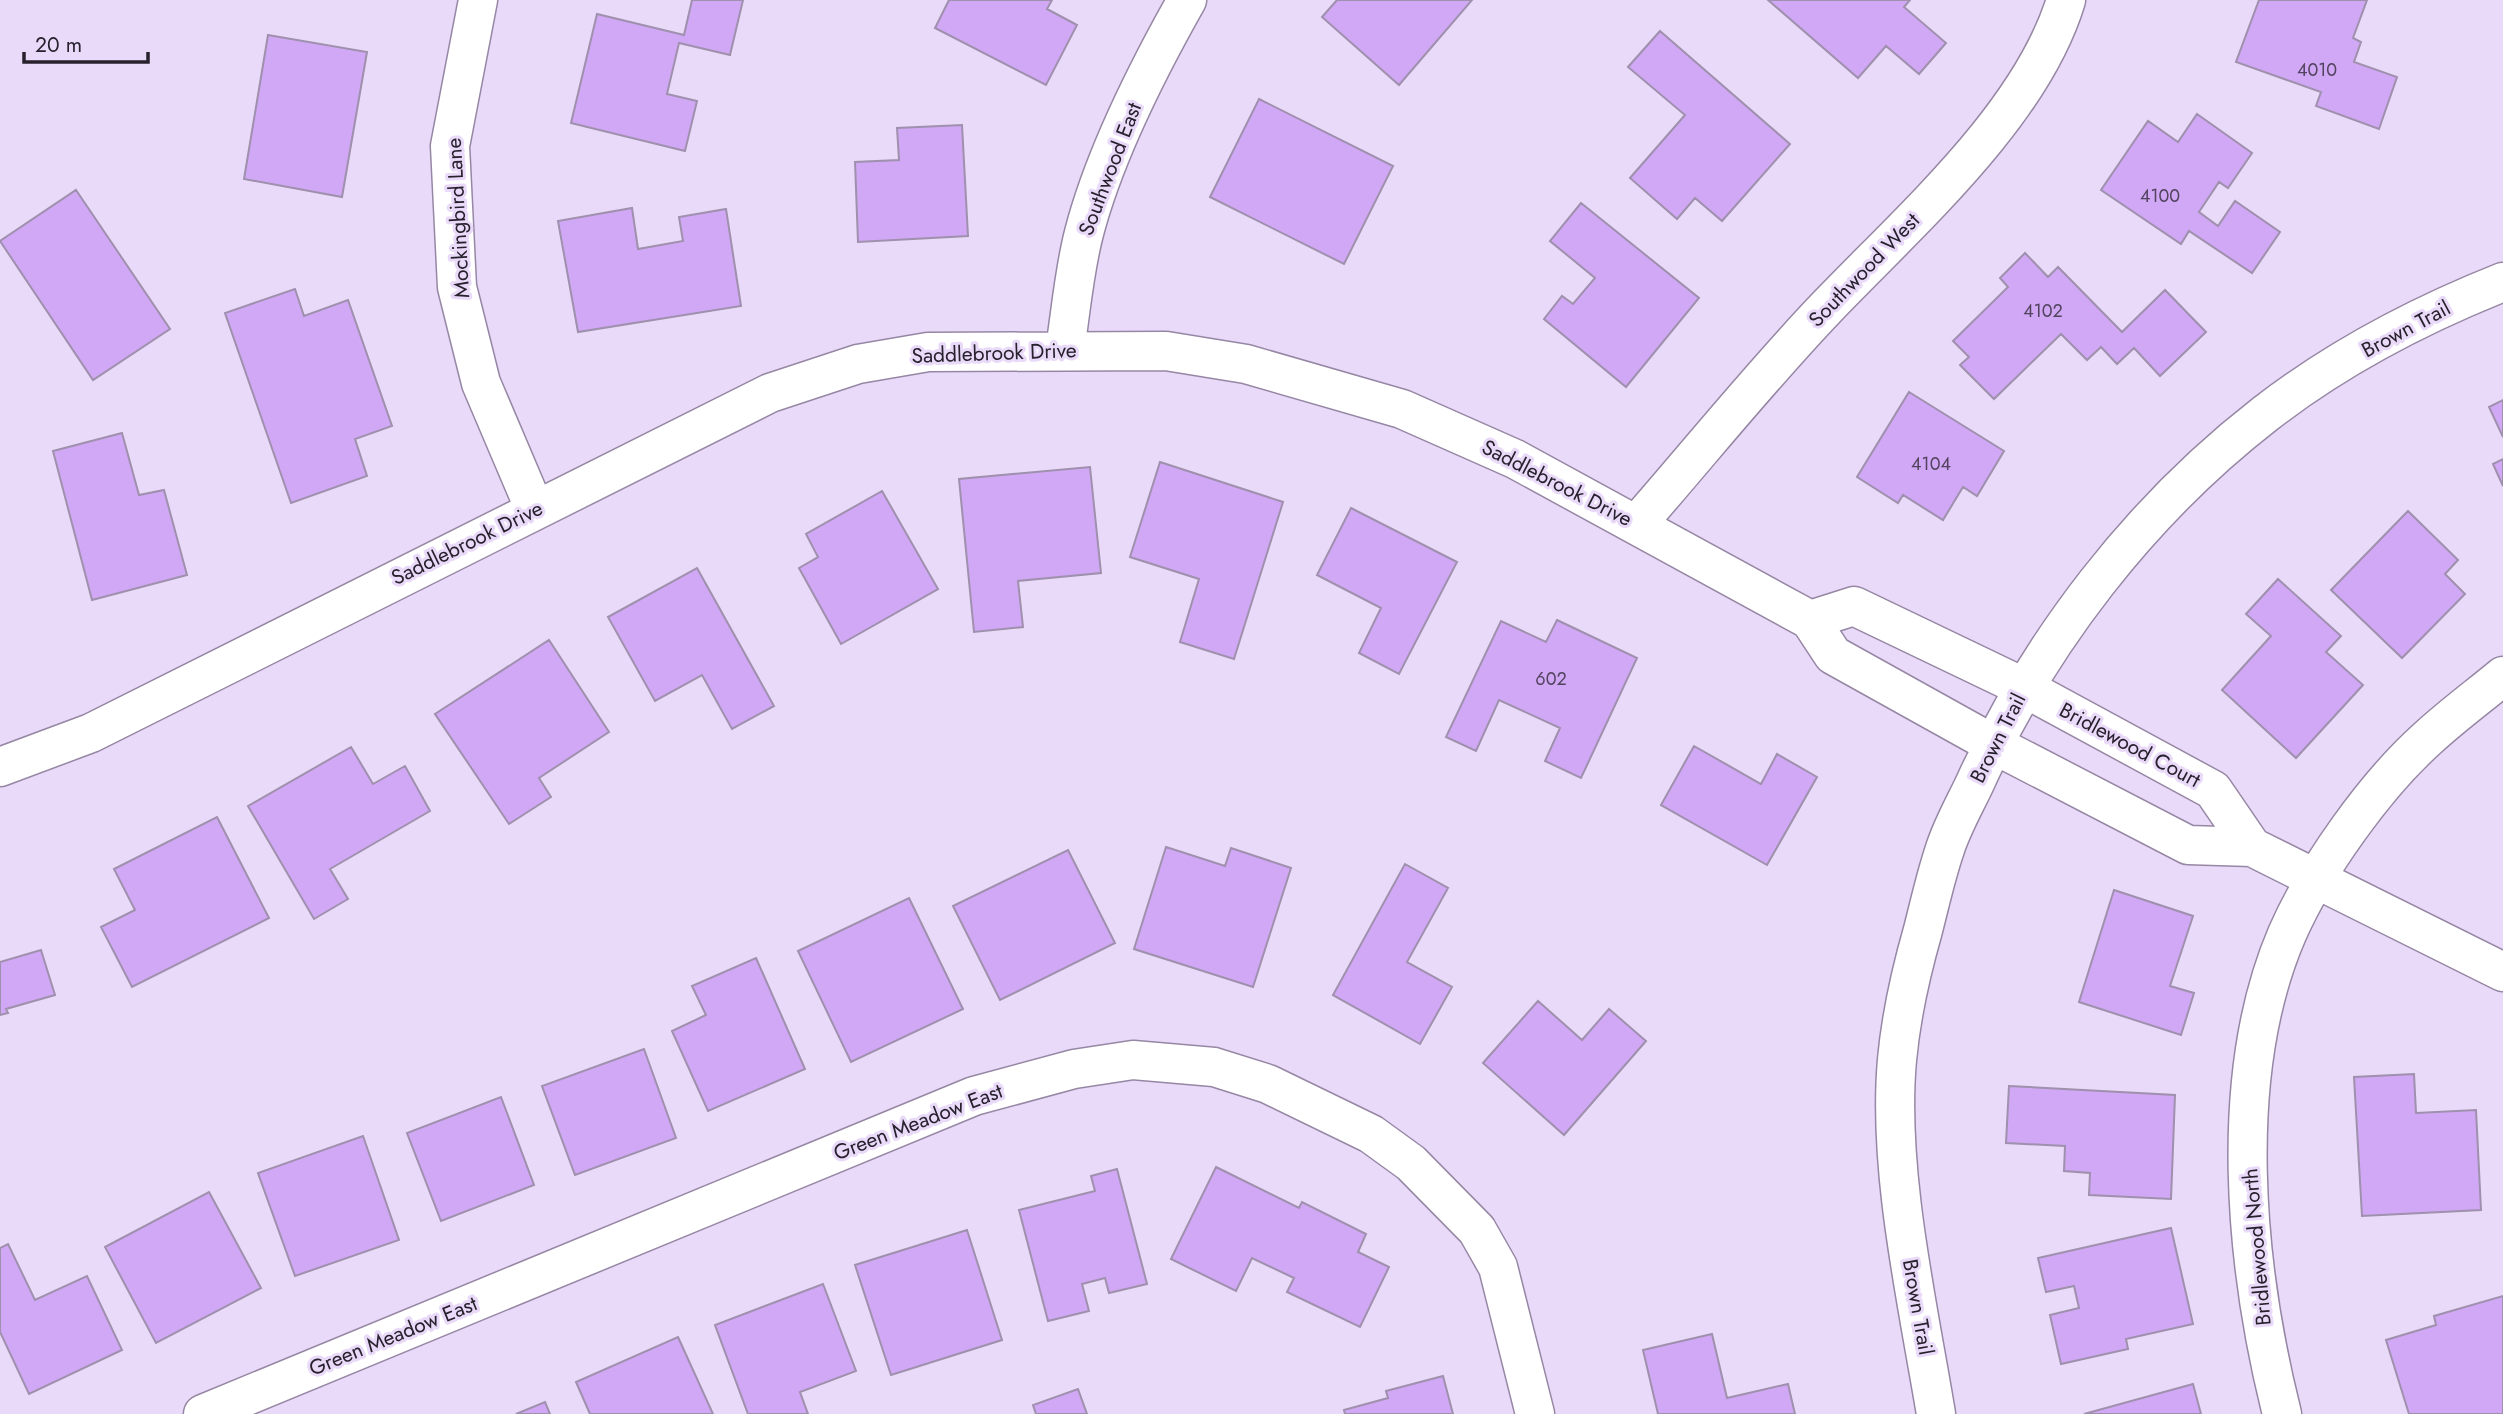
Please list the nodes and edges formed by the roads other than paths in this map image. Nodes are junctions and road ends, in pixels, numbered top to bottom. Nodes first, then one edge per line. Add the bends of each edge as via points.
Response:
1 (478, 0) edge
2 (1187, 0) edge
3 (2066, 0) edge
4 (2503, 282) edge
5 (1065, 349) junction
6 (535, 510) junction
7 (1637, 524) junction
8 (1810, 620) junction
9 (2503, 676) edge
10 (2023, 687) junction
11 (1993, 744) junction
12 (0, 766) edge
13 (2252, 847) junction
14 (2316, 880) junction
15 (2503, 972) edge
16 (203, 1414) edge
17 (1535, 1414) edge
18 (1936, 1414) edge
19 (2282, 1414) edge

1 - 6 street, Mockingbird Lane via 450,146 457,287 481,383
2 - 5 street, Southwood East via 1155,56 1083,234
3 - 7 street, Southwood West via 2059,23 2028,80 1950,182 1824,309
4 - 10 street, Brown Trail via 2397,331 2265,414 2131,542
5 - 6 street, Saddlebrook Drive via 928,352 858,364 770,393
5 - 7 street, Saddlebrook Drive via 1166,351 1246,364 1402,409 1515,459
6 - 12 street, Saddlebrook Drive via 91,733
7 - 8 street, Saddlebrook Drive
8 - 10 street via 1854,606
8 - 11 street, Saddlebrook Drive via 1833,655
9 - 14 street, Bridlewood North via 2427,738 2364,808
10 - 11 street, Brown Trail
10 - 13 street, Bridlewood Court via 2213,790
11 - 13 street, Bridlewood Court via 2188,845
11 - 18 street, Brown Trail via 1945,847 1910,976 1896,1061 1897,1145 1909,1257
13 - 14 street, Bridlewood Court
14 - 15 street, Bridlewood Court
14 - 19 street, Bridlewood North via 2287,933 2265,999 2249,1101 2249,1204 2257,1284
16 - 17 street, Green Meadow East via 974,1096 1074,1069 1133,1060 1214,1067 1268,1084 1371,1134 1411,1163 1478,1230 1498,1267

